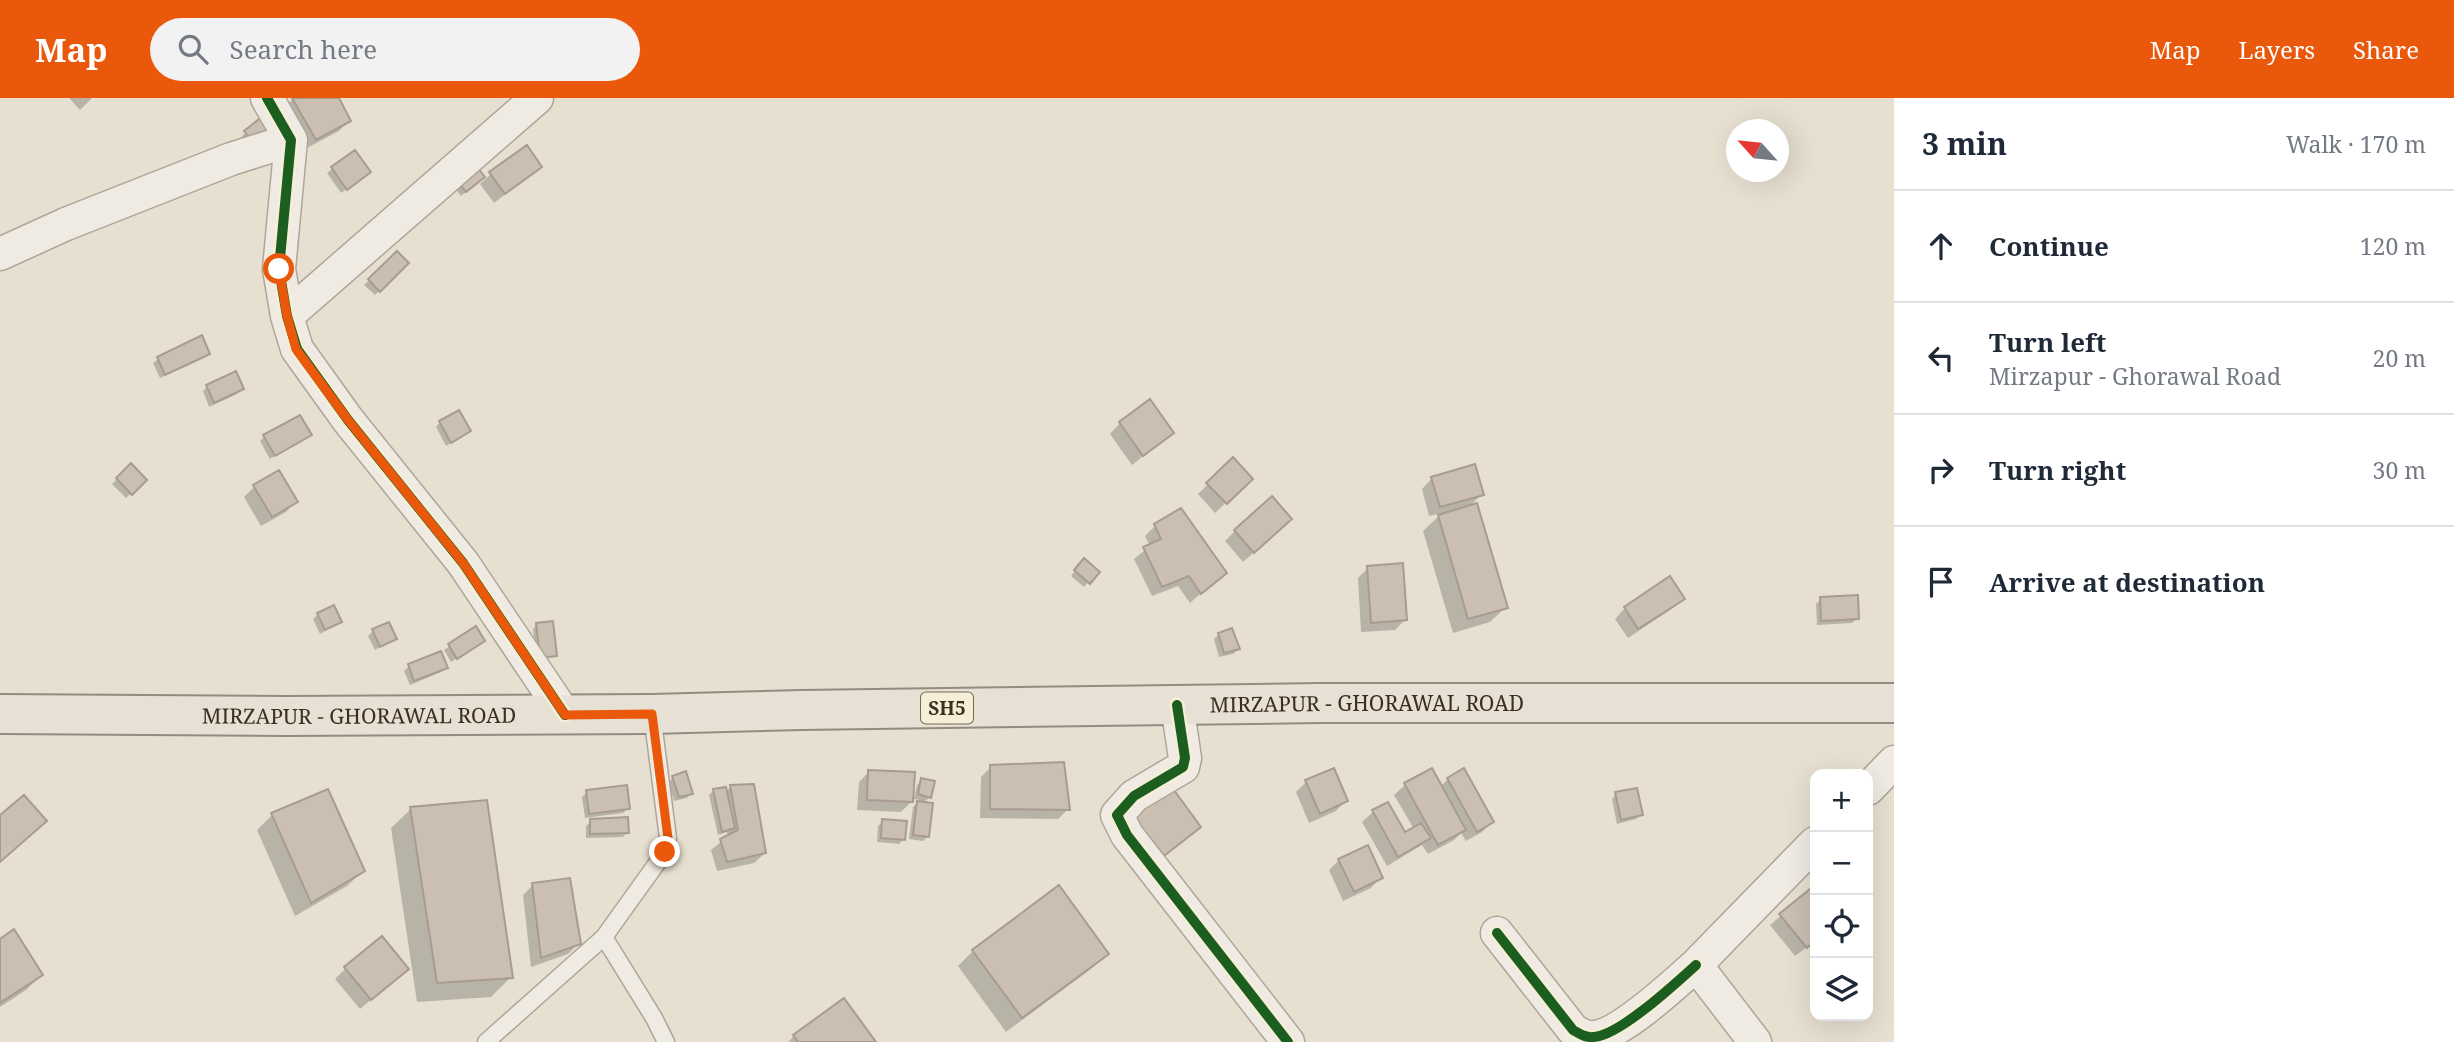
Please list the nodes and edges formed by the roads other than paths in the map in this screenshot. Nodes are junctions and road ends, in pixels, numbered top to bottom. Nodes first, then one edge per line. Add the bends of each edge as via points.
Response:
1 (267, 98) edge
2 (537, 98) edge
3 (291, 140) junction
4 (0, 254) edge
5 (287, 316) junction
6 (1894, 704) edge
7 (1177, 705) junction
8 (0, 714) edge
9 (652, 714) junction
10 (565, 715) junction
11 (1894, 762) edge
12 (1873, 784) edge
13 (1810, 848) edge
14 (1497, 933) dead end
15 (604, 937) junction
16 (1696, 965) junction
17 (486, 1042) edge
18 (666, 1042) edge
19 (1288, 1042) edge
20 (1755, 1042) edge

1 - 3 street
2 - 5 street
3 - 4 street via 231,159
3 - 5 street via 279,269
5 - 10 street via 296,349 463,563
6 - 7 main road, MIRZAPUR - GHORAWAL ROAD / SH5
7 - 9 main road, MIRZAPUR - GHORAWAL ROAD / SH5
7 - 19 street via 1183,767 1134,796 1117,815 1127,835
8 - 10 main road, MIRZAPUR - GHORAWAL ROAD / SH5
9 - 10 main road, MIRZAPUR - GHORAWAL ROAD / SH5
9 - 15 lane via 668,838 665,852
11 - 12 street
13 - 16 street
14 - 16 street via 1573,1030 1584,1037 1617,1027
15 - 17 lane
15 - 18 lane
16 - 20 street

